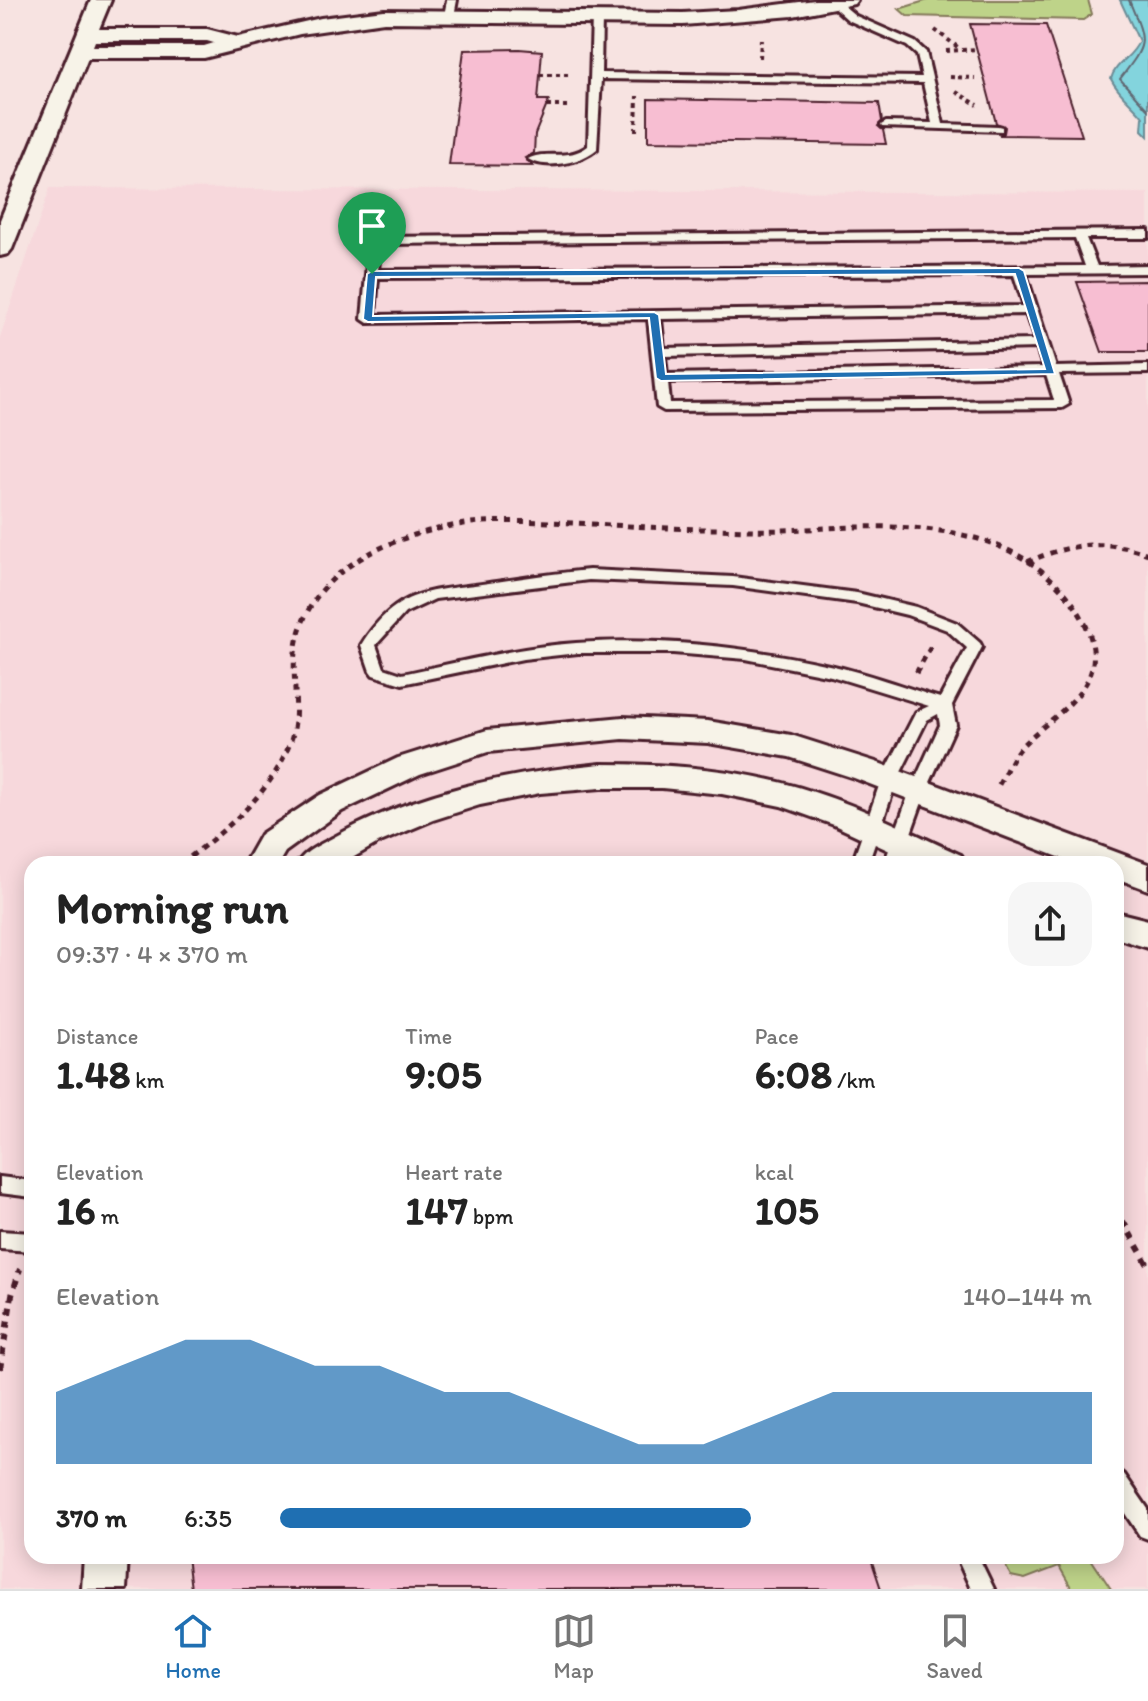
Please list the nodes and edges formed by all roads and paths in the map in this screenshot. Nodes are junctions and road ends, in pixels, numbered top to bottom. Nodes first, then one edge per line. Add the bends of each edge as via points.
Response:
1 (101, 0) edge
2 (838, 1) edge
3 (450, 8) edge
4 (597, 17) junction
5 (770, 38) dead end
6 (83, 44) junction
7 (977, 49) dead end
8 (938, 52) dead end
9 (761, 71) dead end
10 (540, 75) dead end
11 (578, 75) dead end
12 (596, 76) junction
13 (975, 78) dead end
14 (928, 80) junction
15 (547, 106) dead end
16 (577, 106) dead end
17 (984, 108) dead end
18 (886, 125) dead end
19 (938, 125) junction
20 (998, 129) dead end
21 (534, 159) dead end
22 (1079, 234) junction
23 (1148, 234) edge
24 (0, 249) edge
25 (1148, 269) edge
26 (1092, 270) junction
27 (1019, 271) junction
28 (372, 274) junction
29 (1031, 310) junction
30 (654, 315) junction
31 (1042, 344) junction
32 (658, 352) junction
33 (1148, 369) edge
34 (1052, 372) junction
35 (661, 378) junction
36 (1148, 554) edge
37 (1027, 562) junction
38 (944, 705) junction
39 (904, 786) junction
40 (997, 788) dead end
41 (887, 844) edge
42 (191, 856) edge
43 (266, 856) edge
44 (326, 856) edge
45 (871, 856) edge
46 (924, 856) edge
47 (1090, 856) edge
48 (1124, 869) edge
49 (1148, 877) edge
50 (1124, 927) edge
51 (1148, 934) edge
52 (0, 1185) edge
53 (24, 1188) edge
54 (1124, 1223) edge
55 (0, 1240) edge
56 (24, 1242) edge
57 (1148, 1265) edge
58 (21, 1268) dead end
59 (0, 1369) edge
60 (1124, 1493) edge
61 (1148, 1528) edge
62 (106, 1564) edge
63 (971, 1564) edge
64 (104, 1589) edge
65 (983, 1589) edge

1 - 6 street
2 - 4 street via 724,16
2 - 14 lane via 867,27 911,44 922,54
3 - 4 street
3 - 6 street via 319,24 204,52
4 - 12 lane
5 - 9 path via 759,39
6 - 24 street
7 - 8 path
10 - 11 path
12 - 14 lane
12 - 21 lane via 593,147 571,159
13 - 17 path via 945,77 948,87
14 - 19 lane
15 - 16 path
18 - 19 lane
19 - 20 lane
22 - 23 lane
22 - 26 lane
22 - 28 lane via 375,241
25 - 26 lane
26 - 27 lane
27 - 28 lane
27 - 29 lane
28 - 30 lane via 368,319
29 - 30 lane
29 - 31 lane
30 - 32 lane
31 - 32 lane
31 - 34 lane
32 - 35 lane
33 - 34 lane
34 - 35 lane
34 - 35 lane via 1062,404 664,407
36 - 37 path via 1086,542
37 - 40 path via 1061,588 1080,612 1095,656 1090,676 1017,751
37 - 42 path via 977,539 902,524 781,530 504,521 417,533 356,562 325,586 305,612 295,637 297,711 291,740 250,806
38 - 38 lane via 975,647 968,635 946,622 862,599 772,584 587,575 429,595 389,616 368,645 378,671 402,679 523,654 673,648 746,654 832,671
38 - 39 lane via 948,725
38 - 39 lane via 921,716
39 - 41 lane
39 - 41 lane
39 - 43 street via 791,746 708,732 623,728 487,741 409,766 331,803 273,843
39 - 47 street
41 - 44 street via 784,794 727,782 652,776 561,778 505,787 353,839
41 - 45 lane
41 - 46 street
48 - 49 street
50 - 51 street
52 - 53 lane
54 - 57 path
55 - 56 lane
58 - 59 path
60 - 61 lane
62 - 64 street
63 - 65 lane

